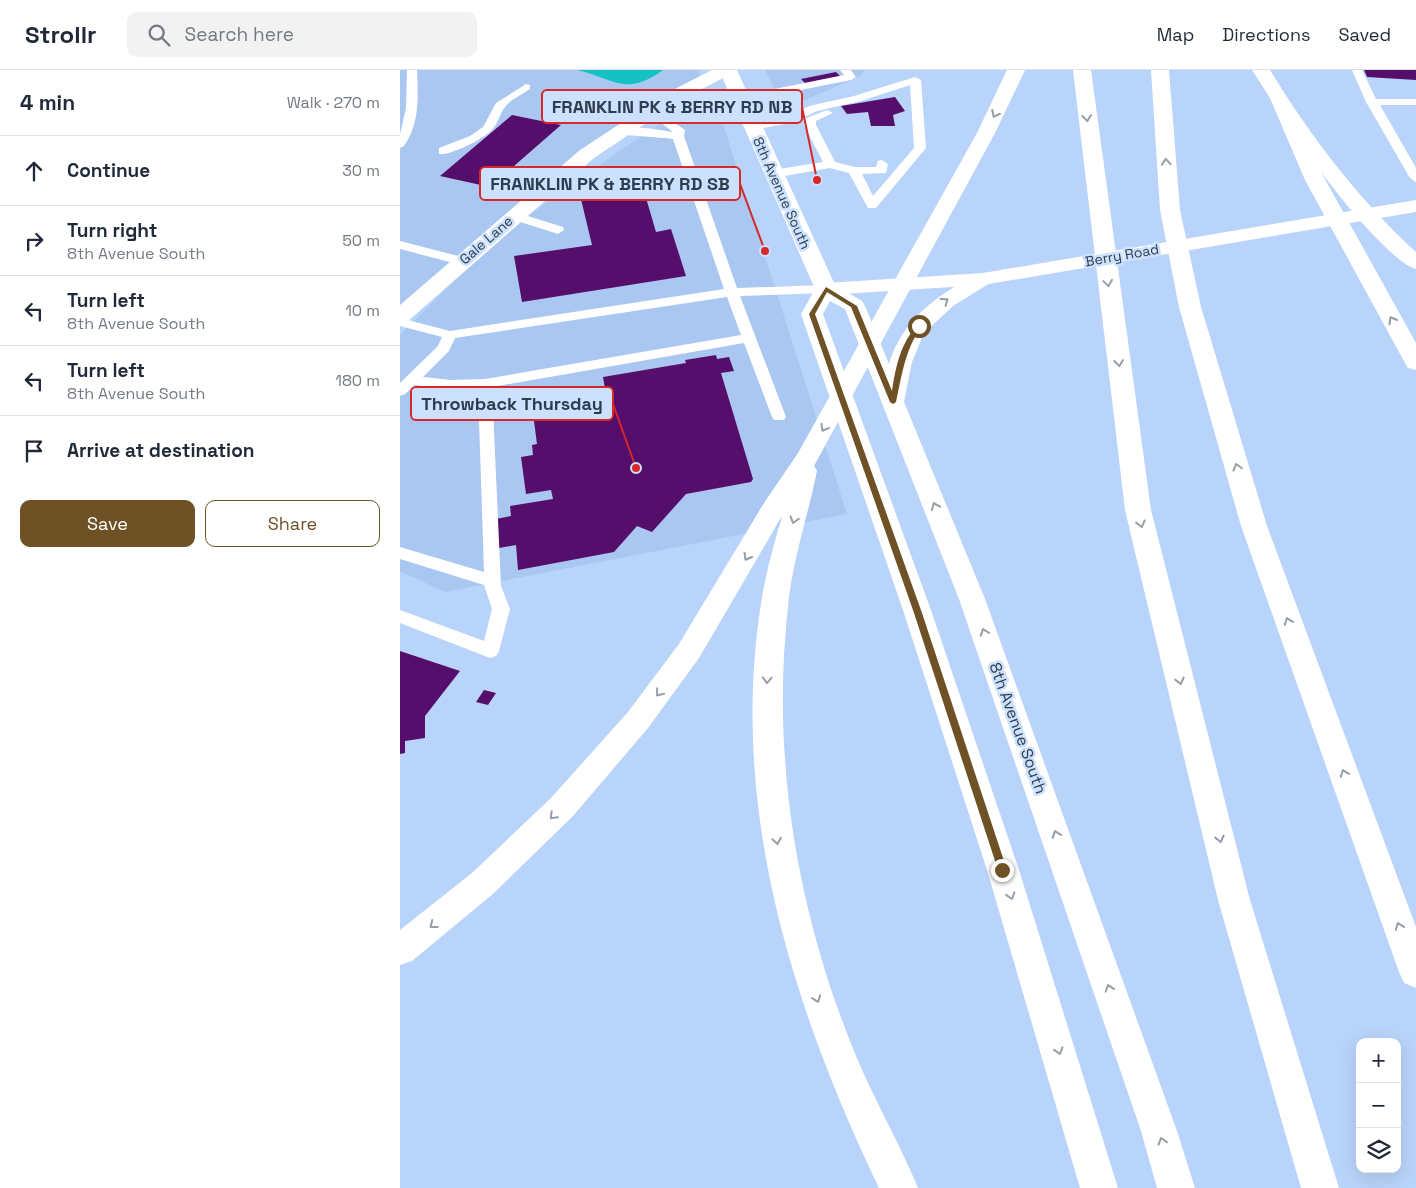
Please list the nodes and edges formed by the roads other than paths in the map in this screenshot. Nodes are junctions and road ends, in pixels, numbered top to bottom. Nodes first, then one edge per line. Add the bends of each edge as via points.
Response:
1 (412, 70) edge
2 (727, 70) edge
3 (834, 70) edge
4 (845, 70) edge
5 (1016, 70) edge
6 (1082, 70) edge
7 (1160, 70) edge
8 (1261, 70) edge
9 (1357, 70) edge
10 (526, 87) dead end
11 (738, 94) junction
12 (1278, 99) junction
13 (1372, 102) junction
14 (1416, 102) edge
15 (651, 110) junction
16 (840, 111) dead end
17 (752, 126) junction
18 (618, 132) junction
19 (678, 136) junction
20 (400, 144) edge
21 (443, 152) dead end
22 (830, 164) junction
23 (882, 164) dead end
24 (854, 171) junction
25 (773, 174) junction
26 (1416, 178) edge
27 (1416, 206) edge
28 (515, 216) junction
29 (558, 230) dead end
30 (400, 245) edge
31 (1413, 260) edge
32 (462, 261) junction
33 (982, 278) junction
34 (826, 289) junction
35 (732, 292) junction
36 (400, 316) edge
37 (400, 322) edge
38 (450, 335) junction
39 (750, 338) junction
40 (1416, 363) edge
41 (411, 380) junction
42 (485, 384) junction
43 (400, 391) edge
44 (893, 402) junction
45 (779, 417) dead end
46 (809, 455) junction
47 (400, 552) edge
48 (493, 581) junction
49 (400, 616) edge
50 (400, 950) edge
51 (1416, 972) edge
52 (899, 1188) edge
53 (1099, 1188) edge
54 (1176, 1188) edge
55 (1320, 1188) edge

1 - 20 lane via 411,123
2 - 11 main road, 8th Avenue South
2 - 15 main road, Gale Lane
3 - 11 lane
4 - 11 lane via 852,77
5 -> 46 main road via 995,115
6 -> 55 main road via 1138,510 1234,900
51 -> 7 main road via 1254,526 1190,307 1170,210
8 - 12 main road
9 - 13 lane
10 - 21 lane via 500,105 487,130
11 - 17 main road, 8th Avenue South
12 - 31 main road via 1336,177
40 -> 12 main road via 1315,180
13 - 14 lane
13 - 26 lane
15 - 18 main road, Gale Lane
15 - 19 lane via 679,130
16 - 22 lane via 810,119
17 - 24 lane via 792,120 813,108 857,99 915,80 920,148 872,205
17 - 25 main road, 8th Avenue South
18 - 19 lane
18 - 28 main road, Gale Lane via 587,154
19 - 35 lane
22 - 24 lane
22 - 25 lane
23 - 24 lane via 882,170
25 - 34 main road, 8th Avenue South
27 - 33 main road, Berry Road
28 - 29 lane
28 - 32 main road, Gale Lane
30 - 32 lane
32 - 36 main road, Gale Lane
33 - 34 main road, Berry Road
44 -> 33 main road via 902,356 912,334 932,310
34 - 35 lane
34 - 44 main road, 8th Avenue South via 854,306
34 -> 53 main road via 812,314 918,613 994,842
35 - 38 lane
35 - 39 lane
37 - 38 lane
38 - 41 lane via 444,348
39 - 42 lane
39 - 45 lane
41 - 42 lane via 451,385
41 - 43 lane
42 - 48 lane
54 -> 44 main road, 8th Avenue South via 972,599
46 -> 50 main road via 773,509 689,651 602,764 483,883
46 -> 52 main road via 779,578 770,641 766,715 770,794 786,889 814,992 857,1101
47 - 48 lane
48 - 49 lane via 501,609 490,651

